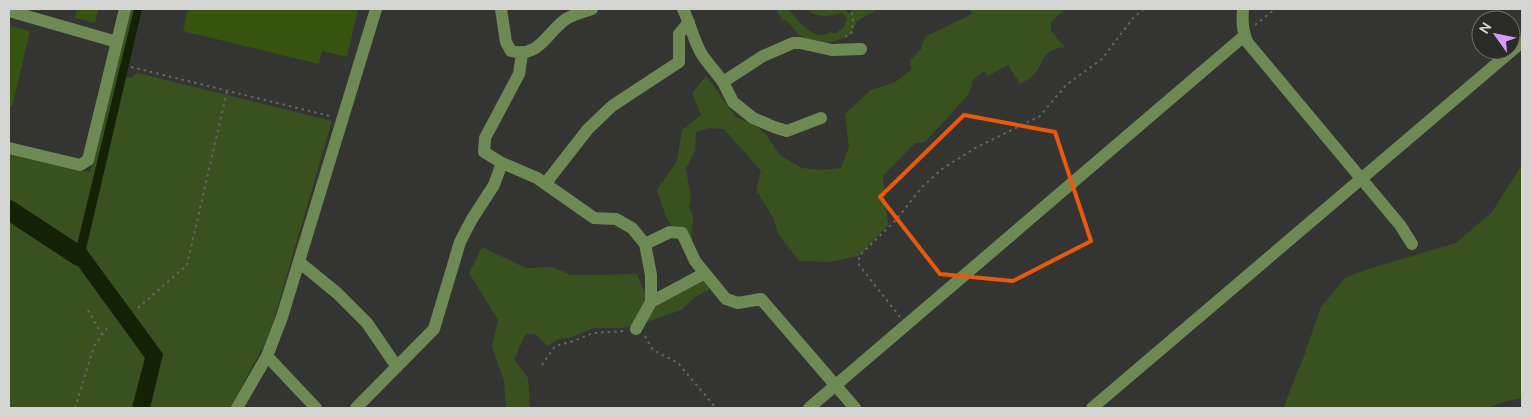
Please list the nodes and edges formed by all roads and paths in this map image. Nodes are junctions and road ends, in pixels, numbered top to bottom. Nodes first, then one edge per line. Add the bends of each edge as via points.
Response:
1 (125, 9) edge
2 (376, 9) edge
3 (501, 9) edge
4 (592, 9) edge
5 (683, 9) edge
6 (851, 9) edge
7 (1144, 9) edge
8 (1243, 9) edge
9 (1274, 9) edge
10 (9, 12) edge
11 (689, 22) junction
12 (1244, 34) junction
13 (117, 42) junction
14 (1522, 42) edge
15 (826, 49) junction
16 (860, 49) dead end
17 (522, 54) junction
18 (131, 67) dead end
19 (723, 82) junction
20 (228, 91) junction
21 (332, 117) dead end
22 (821, 118) dead end
23 (9, 148) edge
24 (502, 163) junction
25 (1361, 179) junction
26 (545, 184) junction
27 (645, 244) junction
28 (1412, 244) dead end
29 (299, 262) junction
30 (705, 273) junction
31 (651, 302) junction
32 (138, 308) dead end
33 (88, 310) dead end
34 (906, 324) junction
35 (108, 327) dead end
36 (636, 329) junction
37 (102, 335) junction
38 (267, 356) junction
39 (542, 365) dead end
40 (397, 367) junction
41 (835, 386) junction
42 (75, 408) edge
43 (237, 408) edge
44 (316, 408) edge
45 (356, 408) edge
46 (716, 408) edge
47 (808, 408) edge
48 (855, 408) edge
49 (1092, 408) edge

1 - 13 street
2 - 29 street
3 - 17 street via 506,42 511,51
4 - 17 street via 567,18 535,49
5 - 11 street
6 - 15 path via 852,32
7 - 34 path via 1133,18 1102,59 1066,85 1040,116 977,147 942,169 859,256 859,265
8 - 12 street
9 - 12 path
10 - 13 street
11 - 19 street via 701,52
11 - 26 street via 679,34 679,62 612,106 588,129
12 - 25 street via 1248,44
12 - 34 street
13 - 23 street via 88,160 80,165
14 - 25 street
15 - 16 street
15 - 19 street via 792,43 762,56
17 - 24 street via 519,74 485,138 484,152
18 - 20 path
19 - 22 street via 733,102 753,118 774,127 787,131
20 - 21 path
20 - 32 path via 186,265
24 - 26 street
24 - 40 street via 494,184 460,242 434,329
25 - 28 street
25 - 49 street
26 - 27 street via 594,218 616,219 632,228
27 - 30 street via 670,232 682,233 695,261
27 - 31 street via 651,275
29 - 38 street
29 - 40 street via 367,323
30 - 31 street
30 - 41 street via 726,299 738,303 761,299
31 - 36 street
33 - 37 path
34 - 41 street
35 - 37 path
36 - 39 path via 592,333 555,346
36 - 46 path via 643,332 653,350 678,363
37 - 42 path via 94,346
38 - 43 street
38 - 44 street
40 - 45 street
41 - 47 street
41 - 48 street

